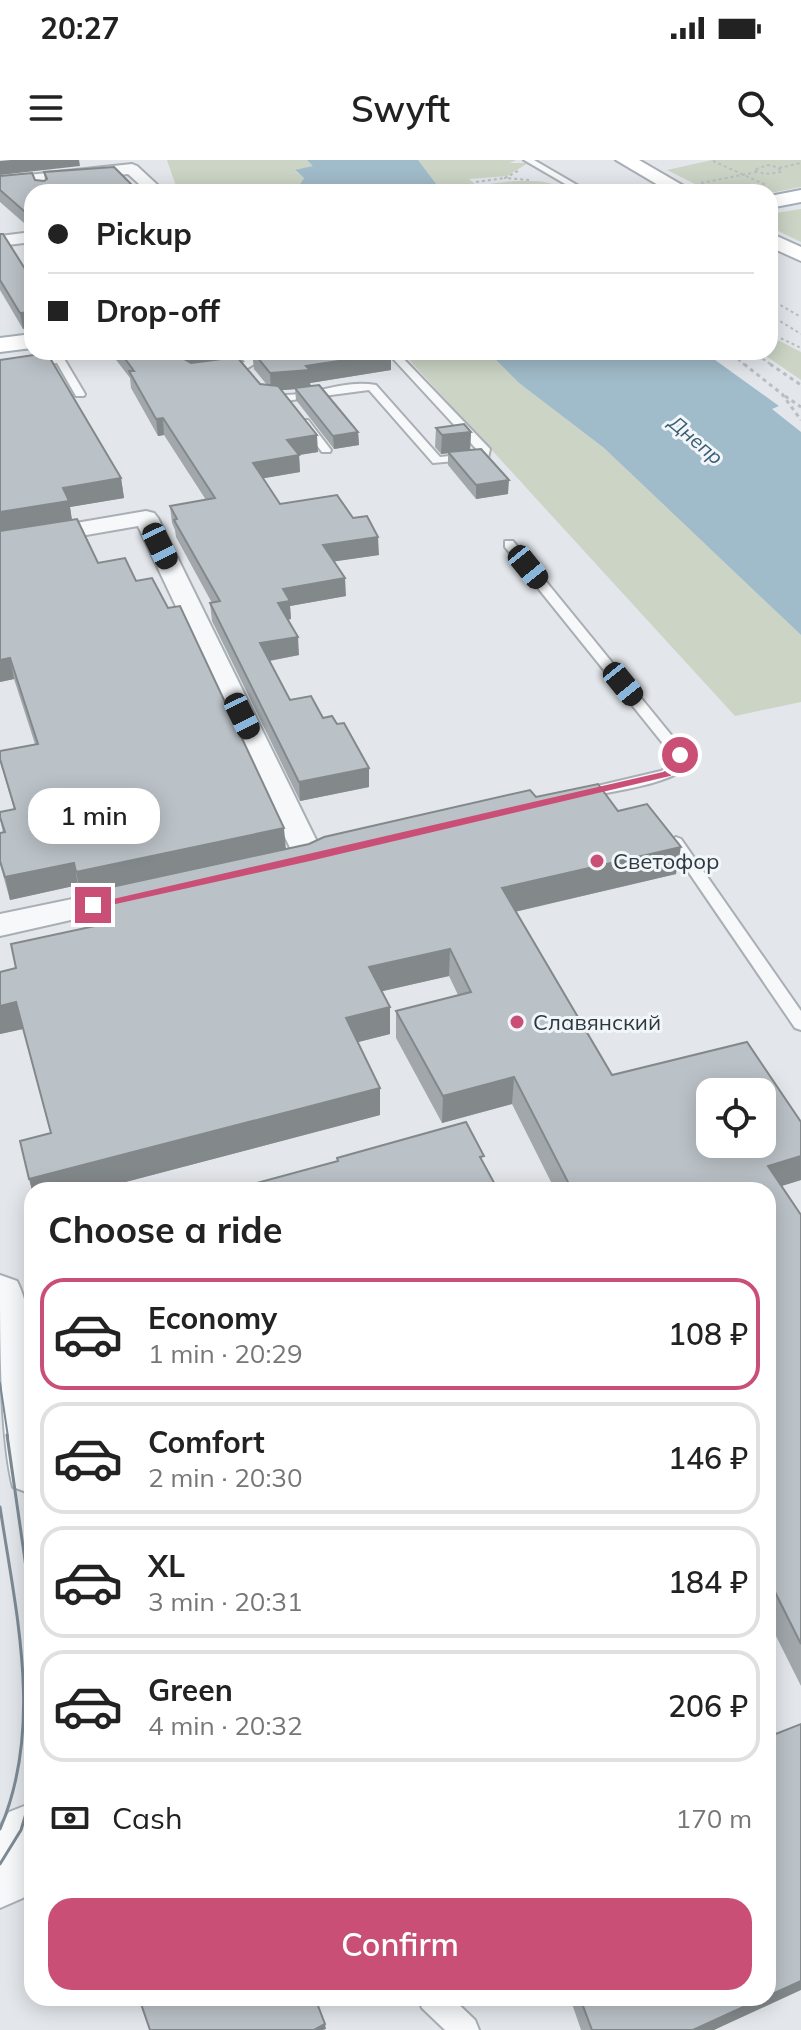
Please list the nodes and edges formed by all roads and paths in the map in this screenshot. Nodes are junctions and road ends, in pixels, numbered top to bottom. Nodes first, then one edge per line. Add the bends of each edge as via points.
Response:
1 (528, 160) edge
2 (713, 161) edge
3 (801, 161) edge
4 (633, 162) edge
5 (671, 162) dead end
6 (128, 164) edge
7 (779, 168) junction
8 (758, 172) junction
9 (744, 175) junction
10 (505, 178) dead end
11 (476, 182) dead end
12 (0, 183) edge
13 (24, 184) edge
14 (43, 184) edge
15 (149, 184) edge
16 (571, 184) edge
17 (686, 184) edge
18 (706, 184) edge
19 (757, 184) edge
20 (778, 195) edge
21 (801, 196) edge
22 (24, 238) edge
23 (0, 241) edge
24 (778, 304) edge
25 (783, 307) junction
26 (778, 308) edge
27 (801, 318) edge
28 (778, 319) edge
29 (781, 321) junction
30 (800, 332) edge
31 (778, 337) edge
32 (24, 342) edge
33 (0, 345) edge
34 (801, 348) edge
35 (39, 360) edge
36 (60, 360) edge
37 (249, 360) edge
38 (400, 360) edge
39 (739, 360) edge
40 (765, 360) edge
41 (243, 367) junction
42 (0, 368) edge
43 (213, 372) edge
44 (251, 377) edge
45 (801, 385) edge
46 (259, 387) edge
47 (80, 394) dead end
48 (782, 394) junction
49 (285, 398) junction
50 (801, 407) edge
51 (801, 420) edge
52 (326, 450) dead end
53 (0, 543) edge
54 (509, 544) dead end
55 (558, 799) edge
56 (676, 842) edge
57 (248, 871) edge
58 (171, 888) edge
59 (0, 925) edge
60 (801, 1024) edge
61 (0, 1295) edge
62 (24, 1426) edge
63 (440, 2006) edge
64 (465, 2030) edge

1 - 16 lane
2 - 9 path
3 - 7 path
4 - 5 main road
4 - 17 main road
6 - 14 street
6 - 15 street
7 - 8 path via 782,172 776,174
7 - 8 path via 757,167
8 - 9 path
9 - 18 path
9 - 19 path
10 - 11 path
12 - 13 street
20 - 21 main road
22 - 23 street
24 - 25 path
25 - 26 path
25 - 27 path
27 - 29 path
28 - 29 path
29 - 30 path
31 - 34 path
32 - 33 main road
35 - 42 lane
36 - 47 lane
37 - 41 lane
38 - 49 lane via 486,451 484,456 437,461 372,387
39 - 48 path
40 - 45 path
41 - 43 lane
41 - 44 lane
46 - 49 lane via 267,397
48 - 50 path
48 - 51 path
49 - 52 lane
53 - 57 street via 146,518 318,856
54 - 55 lane via 683,765 666,774
56 - 60 lane
58 - 59 street
61 - 62 street
63 - 64 lane

